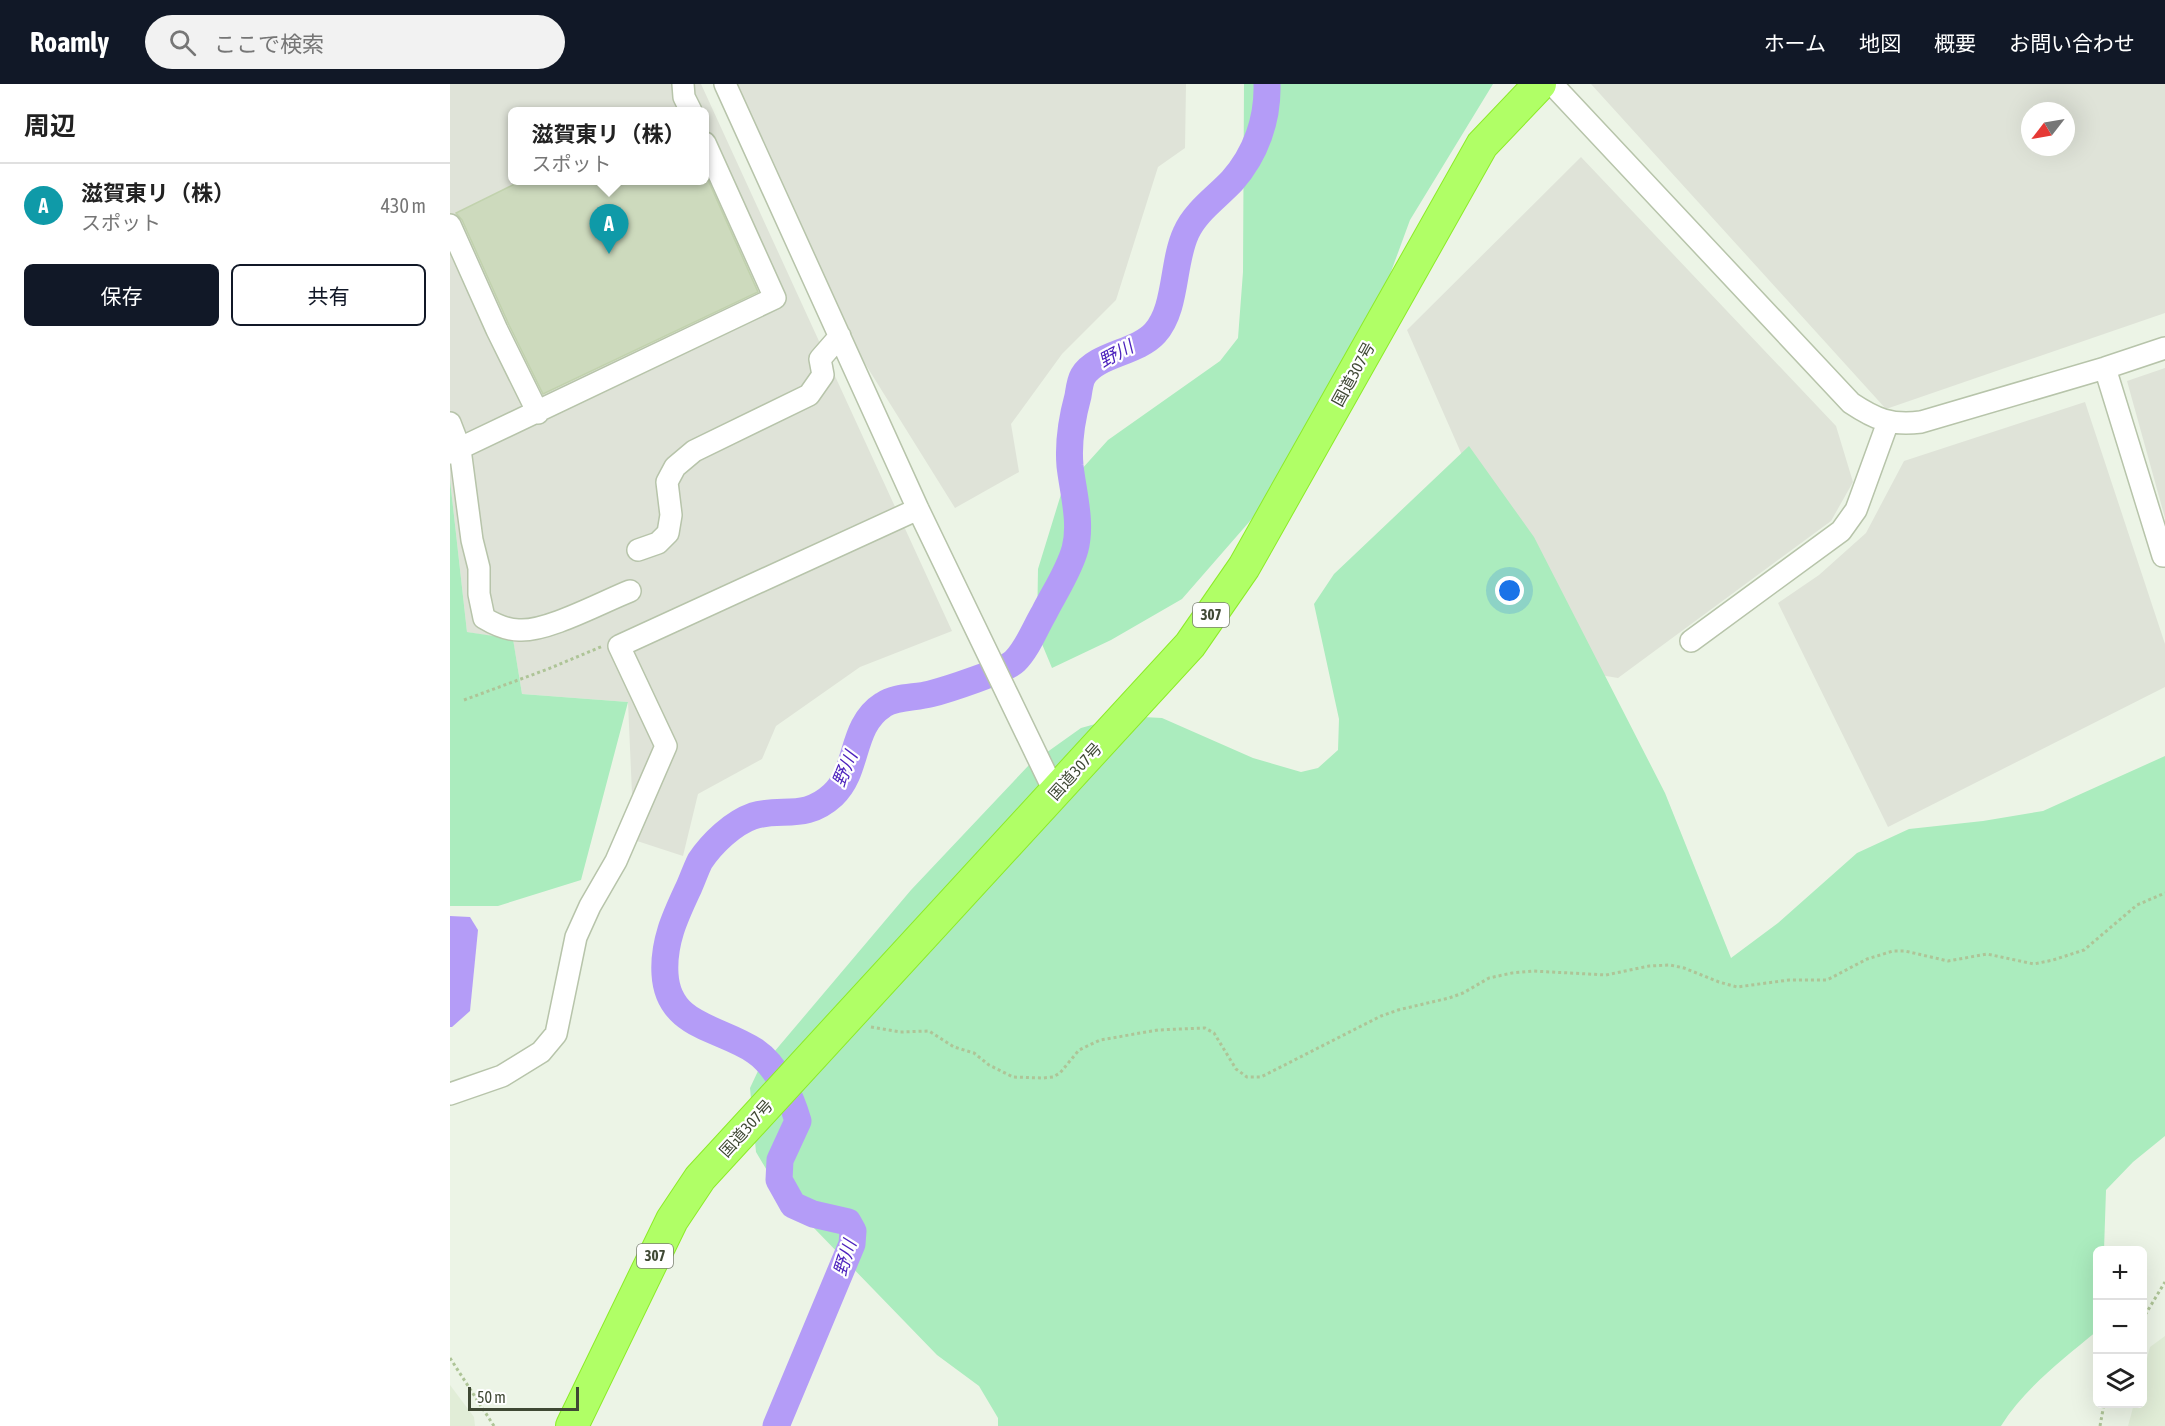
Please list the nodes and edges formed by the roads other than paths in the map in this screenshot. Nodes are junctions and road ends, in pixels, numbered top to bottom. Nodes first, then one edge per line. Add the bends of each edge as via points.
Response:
1 (683, 84) edge
2 (725, 84) edge
3 (1540, 84) edge
4 (1552, 84) edge
5 (689, 107) edge
6 (709, 152) edge
7 (450, 225) edge
8 (840, 336) junction
9 (2165, 348) edge
10 (2105, 368) junction
11 (538, 413) junction
12 (1888, 422) junction
13 (450, 423) edge
14 (455, 451) edge
15 (918, 509) junction
16 (638, 550) dead end
17 (2164, 556) edge
18 (630, 591) dead end
19 (1691, 640) dead end
20 (1055, 793) junction
21 (450, 1094) edge
22 (572, 1426) edge

1 - 5 street
2 - 8 street
3 - 20 highway, 国道307号 / 307 via 1482,145 1244,567 1190,645
4 - 12 street via 1851,403
6 - 11 street via 775,298
7 - 11 street
8 - 15 street
8 - 16 street via 820,358 823,375 809,395 694,451 675,467 667,482 671,515 668,533 658,543
9 - 10 street
10 - 12 street via 1921,422
10 - 17 street
11 - 14 street
12 - 19 street via 1856,510 1841,531
13 - 14 street
14 - 18 street via 479,568 484,618 495,625 520,630 548,625
15 - 20 street
15 - 21 street via 619,646 666,746 616,861 576,937 556,1034 541,1052 502,1076
20 - 22 highway, 国道307号 / 307 via 699,1178 672,1220

